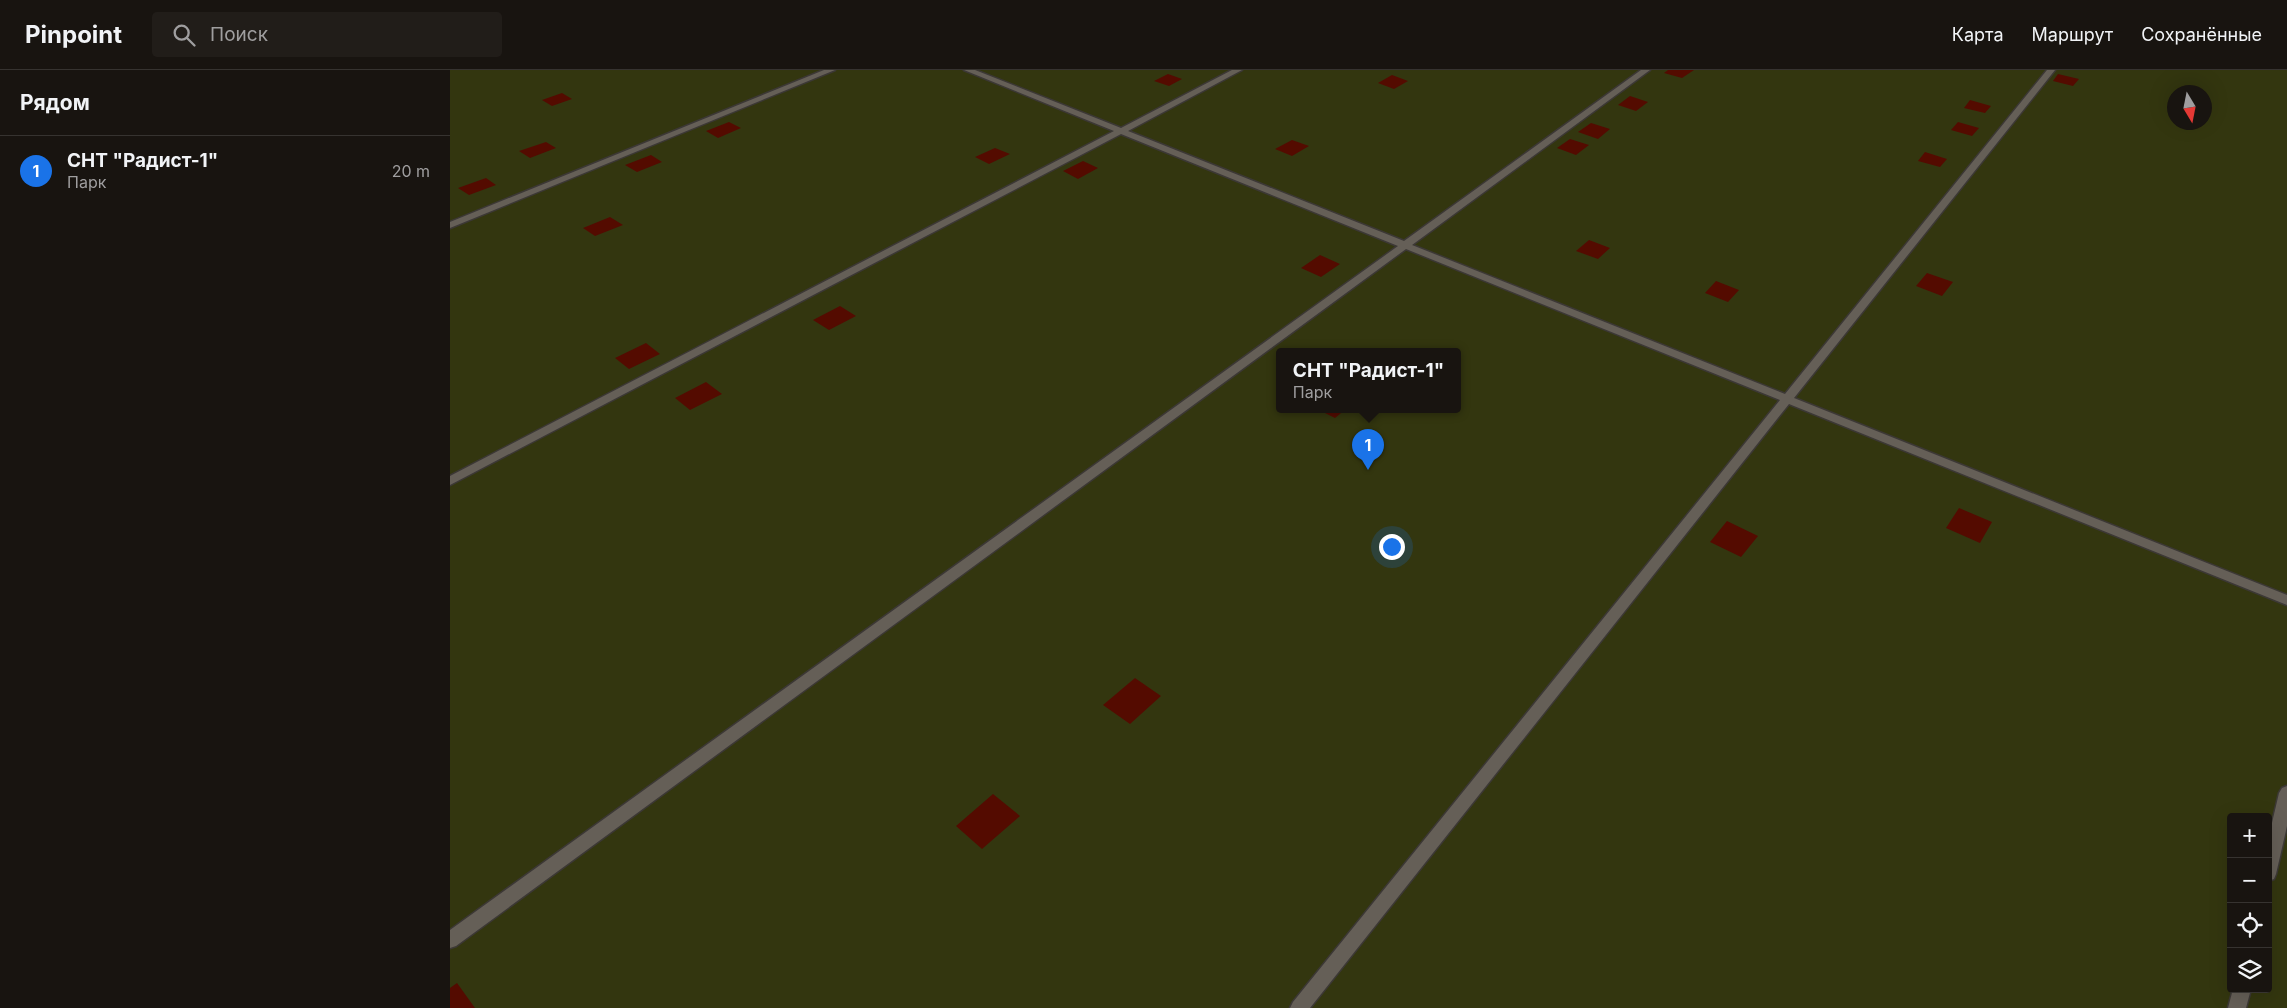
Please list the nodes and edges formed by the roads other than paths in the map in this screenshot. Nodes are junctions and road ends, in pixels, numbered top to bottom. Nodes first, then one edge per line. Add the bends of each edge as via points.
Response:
1 (830, 70) edge
2 (968, 70) edge
3 (1238, 70) edge
4 (1646, 70) edge
5 (2051, 70) edge
6 (1121, 131) junction
7 (450, 225) edge
8 (1406, 245) junction
9 (1786, 401) junction
10 (450, 481) edge
11 (2287, 600) edge
12 (2287, 793) edge
13 (2272, 858) edge
14 (450, 940) edge
15 (2241, 993) edge
16 (1300, 1008) edge
17 (2237, 1008) edge

1 - 7 lane
2 - 6 lane
3 - 6 lane
4 - 8 lane
5 - 9 lane
6 - 8 lane
6 - 10 lane
8 - 9 lane
8 - 14 lane
9 - 11 lane
9 - 16 lane
12 - 13 lane
15 - 17 lane

